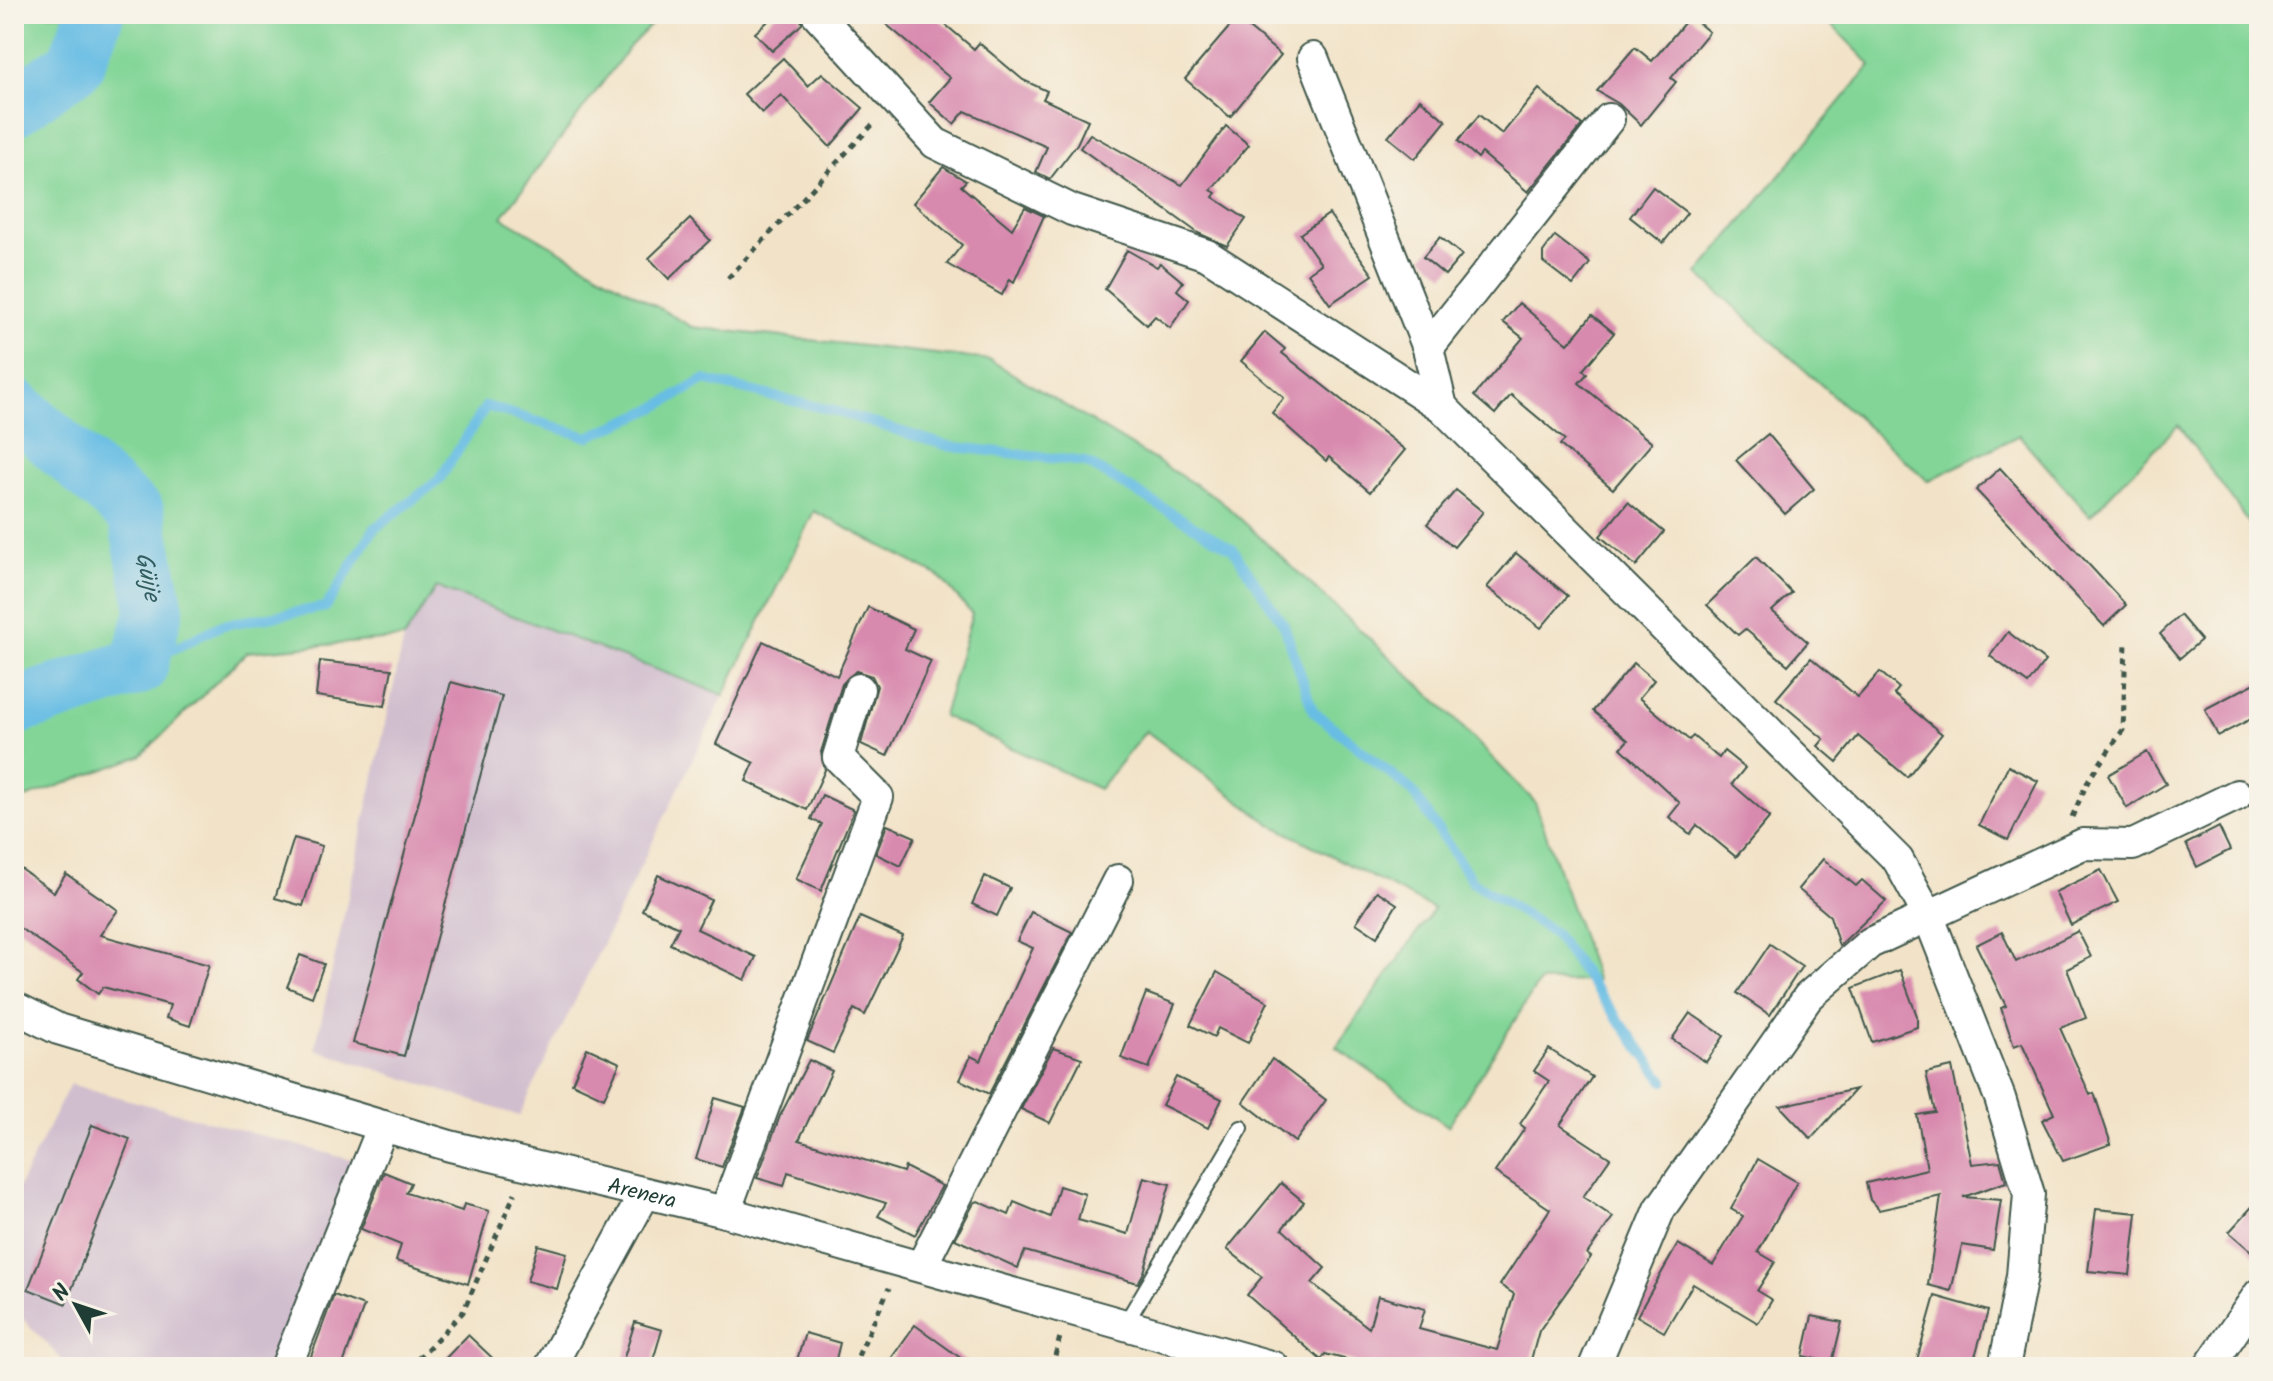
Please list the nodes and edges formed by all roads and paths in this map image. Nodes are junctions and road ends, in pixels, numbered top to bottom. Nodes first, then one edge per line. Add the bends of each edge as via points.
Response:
1 (817, 14) edge
2 (1313, 58) dead end
3 (896, 100) junction
4 (1609, 119) dead end
5 (728, 278) dead end
6 (1428, 348) junction
7 (1442, 407) junction
8 (2126, 642) dead end
9 (859, 689) dead end
10 (2237, 795) dead end
11 (2054, 858) junction
12 (1118, 880) dead end
13 (1928, 915) junction
14 (14, 1007) edge
15 (383, 1126) junction
16 (1241, 1128) dead end
17 (528, 1165) junction
18 (645, 1193) junction
19 (725, 1212) junction
20 (912, 1263) junction
21 (2257, 1301) edge
22 (1124, 1326) junction
23 (286, 1367) edge
24 (410, 1367) edge
25 (550, 1367) edge
26 (853, 1367) edge
27 (1274, 1367) edge
28 (1594, 1367) edge
29 (2004, 1367) edge
30 (2209, 1367) edge

1 - 3 street
2 - 6 street
3 - 5 path
3 - 7 street via 935,143 1072,210 1207,255
4 - 6 street
6 - 7 street
7 - 13 street via 1898,860
8 - 11 path via 2123,730 2089,779
9 - 19 street via 838,757 878,797
10 - 11 street via 2133,845 2083,844
11 - 13 street
12 - 20 street
13 - 28 street via 1870,943 1808,997 1660,1209
13 - 29 street via 2000,1098 2029,1194 2022,1276
14 - 15 street, Arenera via 58,1029
15 - 17 street, Arenera
15 - 23 street
16 - 22 lane
17 - 18 street, Arenera
17 - 24 path via 463,1312
18 - 19 street, Arenera
18 - 25 street
19 - 20 street, Arenera
20 - 22 street, Arenera
20 - 26 path
21 - 30 street
22 - 27 street, Arenera

